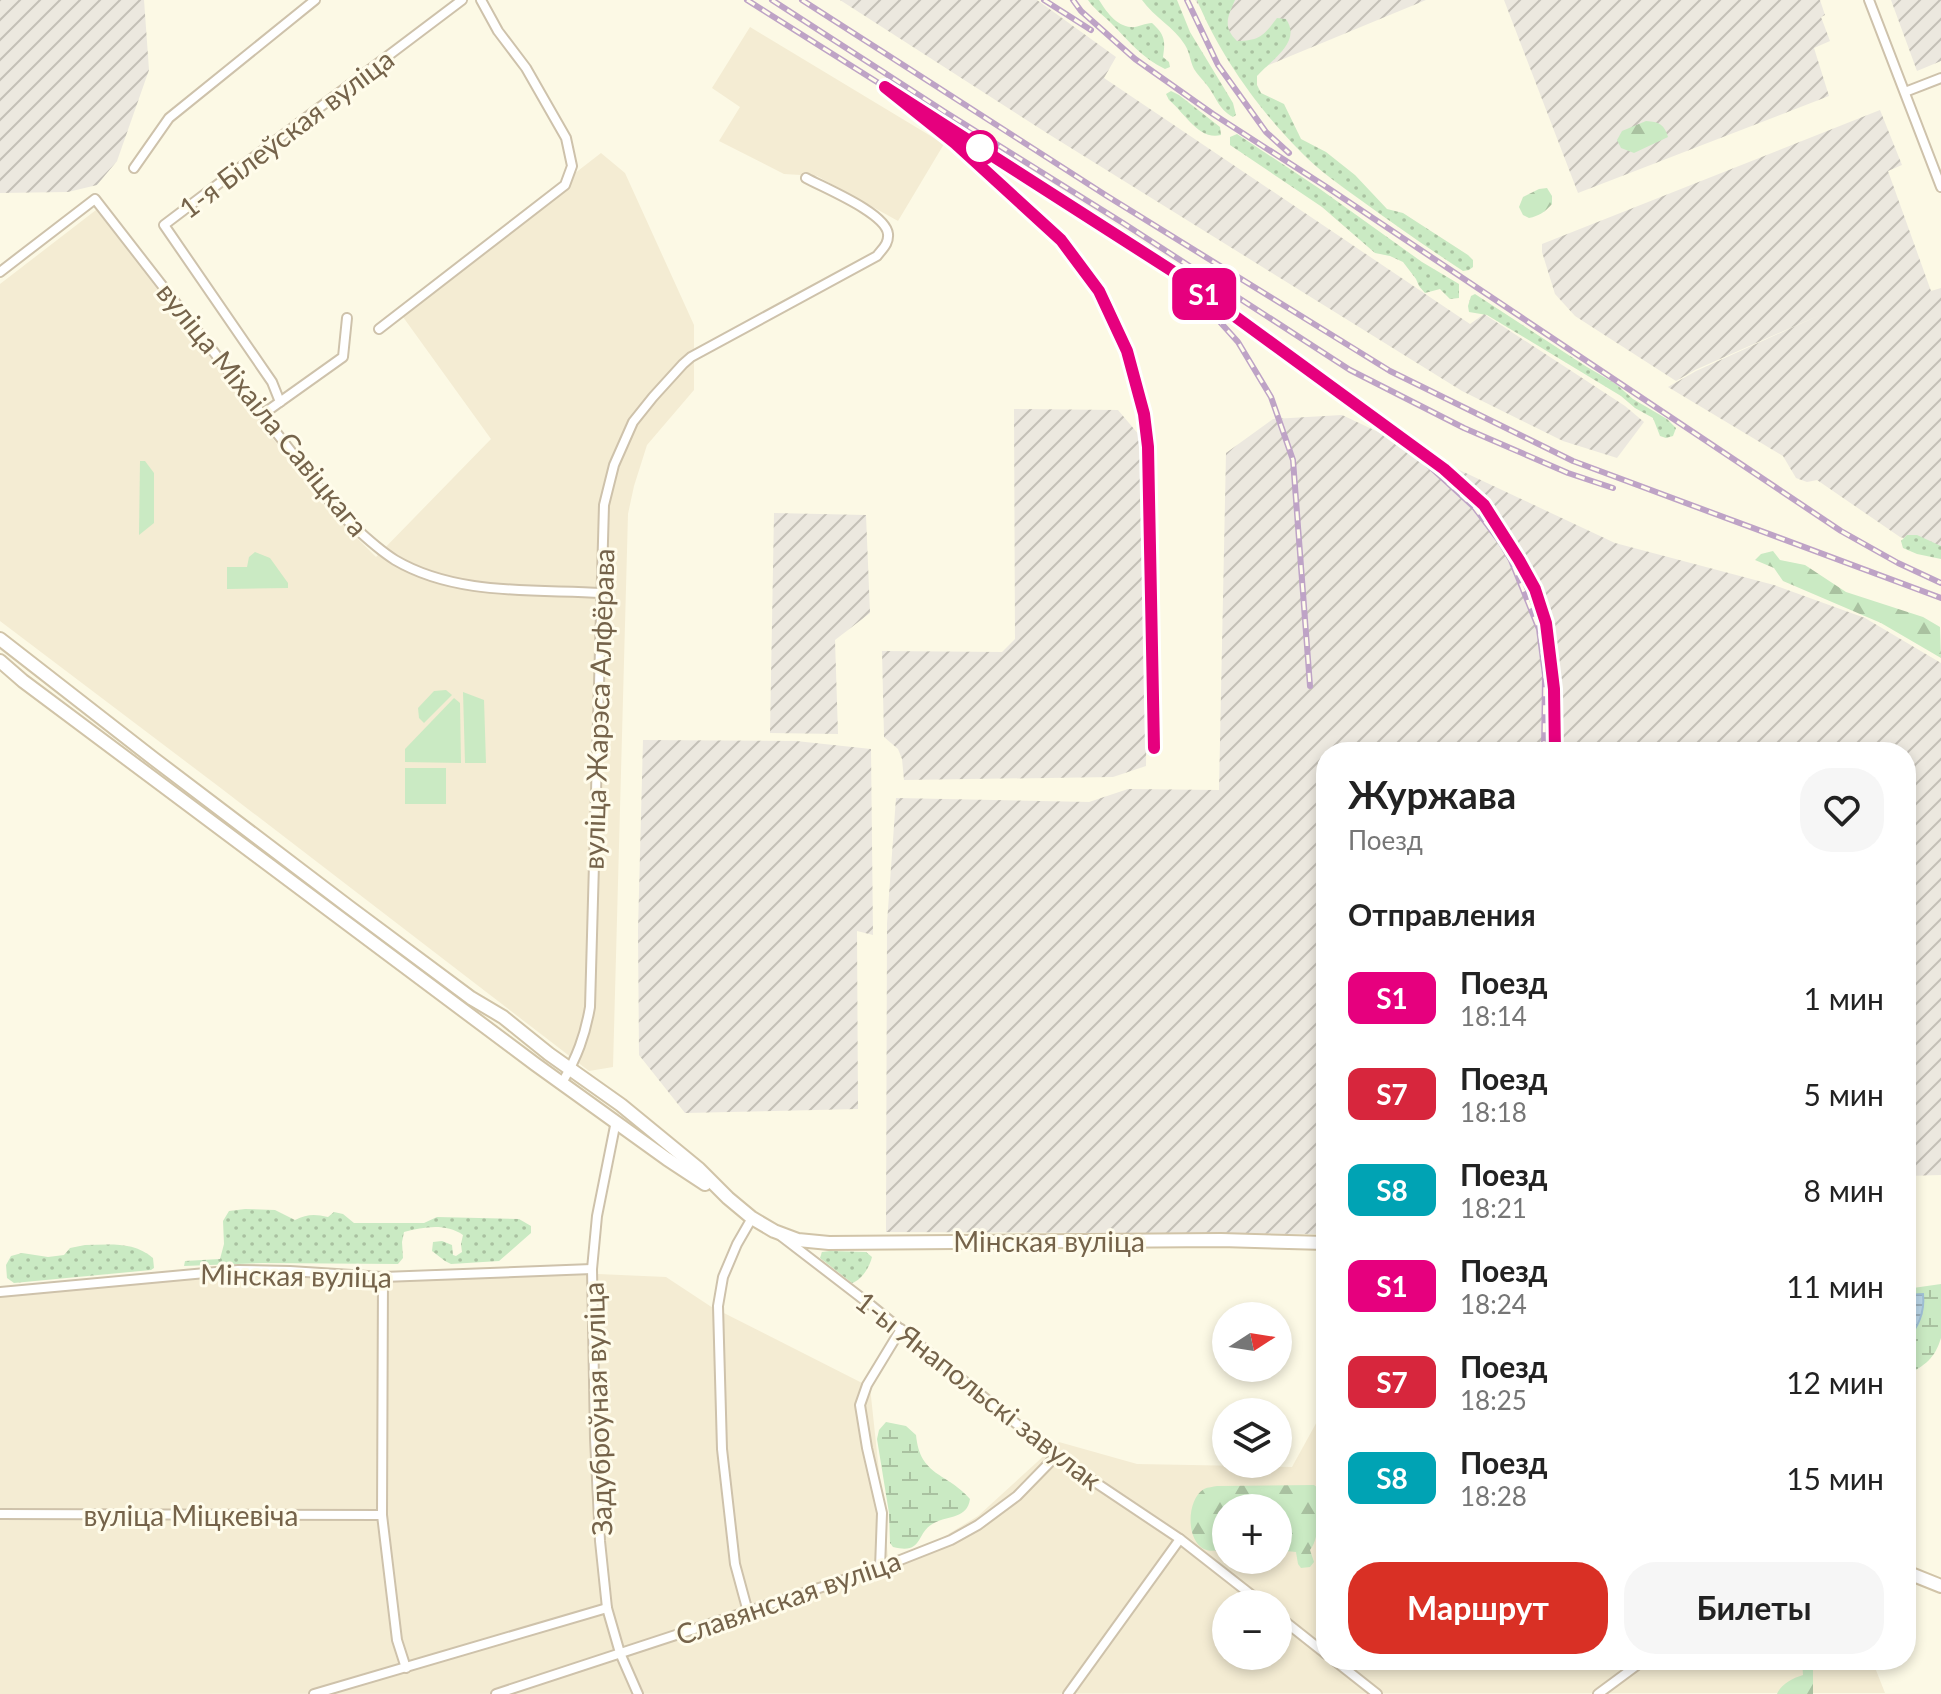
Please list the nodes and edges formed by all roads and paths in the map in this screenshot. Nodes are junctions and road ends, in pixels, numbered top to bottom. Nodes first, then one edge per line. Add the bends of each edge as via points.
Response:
1 (315, 0) edge
2 (462, 0) edge
3 (481, 0) edge
4 (1869, 0) edge
5 (1941, 78) edge
6 (1905, 92) junction
7 (134, 168) dead end
8 (806, 178) dead end
9 (1941, 187) edge
10 (0, 272) edge
11 (347, 318) dead end
12 (379, 329) dead end
13 (280, 402) junction
14 (263, 414) junction
15 (602, 593) junction
16 (0, 639) edge
17 (16, 651) junction
18 (3, 664) edge
19 (571, 1068) junction
20 (562, 1083) junction
21 (621, 1105) junction
22 (616, 1121) junction
23 (728, 1198) junction
24 (752, 1218) junction
25 (774, 1231) junction
26 (1316, 1243) edge
27 (592, 1269) junction
28 (383, 1277) junction
29 (0, 1292) edge
30 (901, 1329) junction
31 (1056, 1456) junction
32 (0, 1514) edge
33 (382, 1515) junction
34 (1180, 1539) junction
35 (880, 1568) junction
36 (1916, 1576) edge
37 (1941, 1586) edge
38 (1245, 1590) edge
39 (607, 1608) junction
40 (748, 1612) junction
41 (1292, 1627) edge
42 (1316, 1646) edge
43 (620, 1653) junction
44 (406, 1668) junction
45 (1347, 1670) edge
46 (1630, 1670) edge
47 (314, 1694) edge
48 (496, 1694) edge
49 (638, 1694) edge
50 (1068, 1694) edge
51 (1377, 1694) edge
52 (1598, 1694) edge

1 - 7 street via 169,118
2 - 13 street, 1-я Білеўская вуліца via 164,225 272,382
3 - 12 street via 566,138 572,166 565,185
4 - 6 street
5 - 6 street
6 - 9 street
8 - 15 street, вуліца Жарэса Алфёрава via 883,223 886,246 877,256 691,357 653,397 633,422 614,465 604,505
10 - 14 street, вуліца Міхаіла Савіцкага via 95,199
11 - 13 street via 343,357
13 - 14 street
14 - 15 street, вуліца Міхаіла Савіцкага via 338,512 398,561 475,587
15 - 19 street, вуліца Жарэса Алфёрава via 590,1007
16 - 17 main road
17 - 18 main road
17 - 19 main road via 349,907
18 - 20 main road
19 - 20 street, вуліца Жарэса Алфёрава
19 - 21 main road
20 - 22 main road
21 - 22 main road
21 - 23 main road
22 - 23 main road
22 - 27 street, Задуброўная вуліца
23 - 24 main road, Мінская вуліца
24 - 25 main road, Мінская вуліца
24 - 40 street via 723,1277 718,1306 722,1449 735,1564
25 - 26 main road, Мінская вуліца via 829,1243
25 - 30 street, 1-ы Янапольскі завулак
27 - 28 street, Мінская вуліца
27 - 39 street, Задуброўная вуліца via 595,1453
28 - 29 street, Мінская вуліца via 238,1270
28 - 33 street
30 - 31 street, 1-ы Янапольскі завулак
30 - 35 street via 860,1405 882,1513
31 - 34 street, 1-ы Янапольскі завулак
31 - 35 street, Славянская вуліца via 1017,1496 978,1525
32 - 33 street, вуліца Міцкевіча
33 - 44 street via 397,1640
34 - 38 street, 1-ы Янапольскі завулак
34 - 50 street
35 - 40 street, Славянская вуліца
36 - 37 main road
39 - 43 street, Задуброўная вуліца
39 - 44 street
40 - 43 street, Славянская вуліца
41 - 42 street
43 - 48 street, Славянская вуліца
43 - 49 street, Задуброўная вуліца
44 - 47 street
45 - 51 street
46 - 52 street

